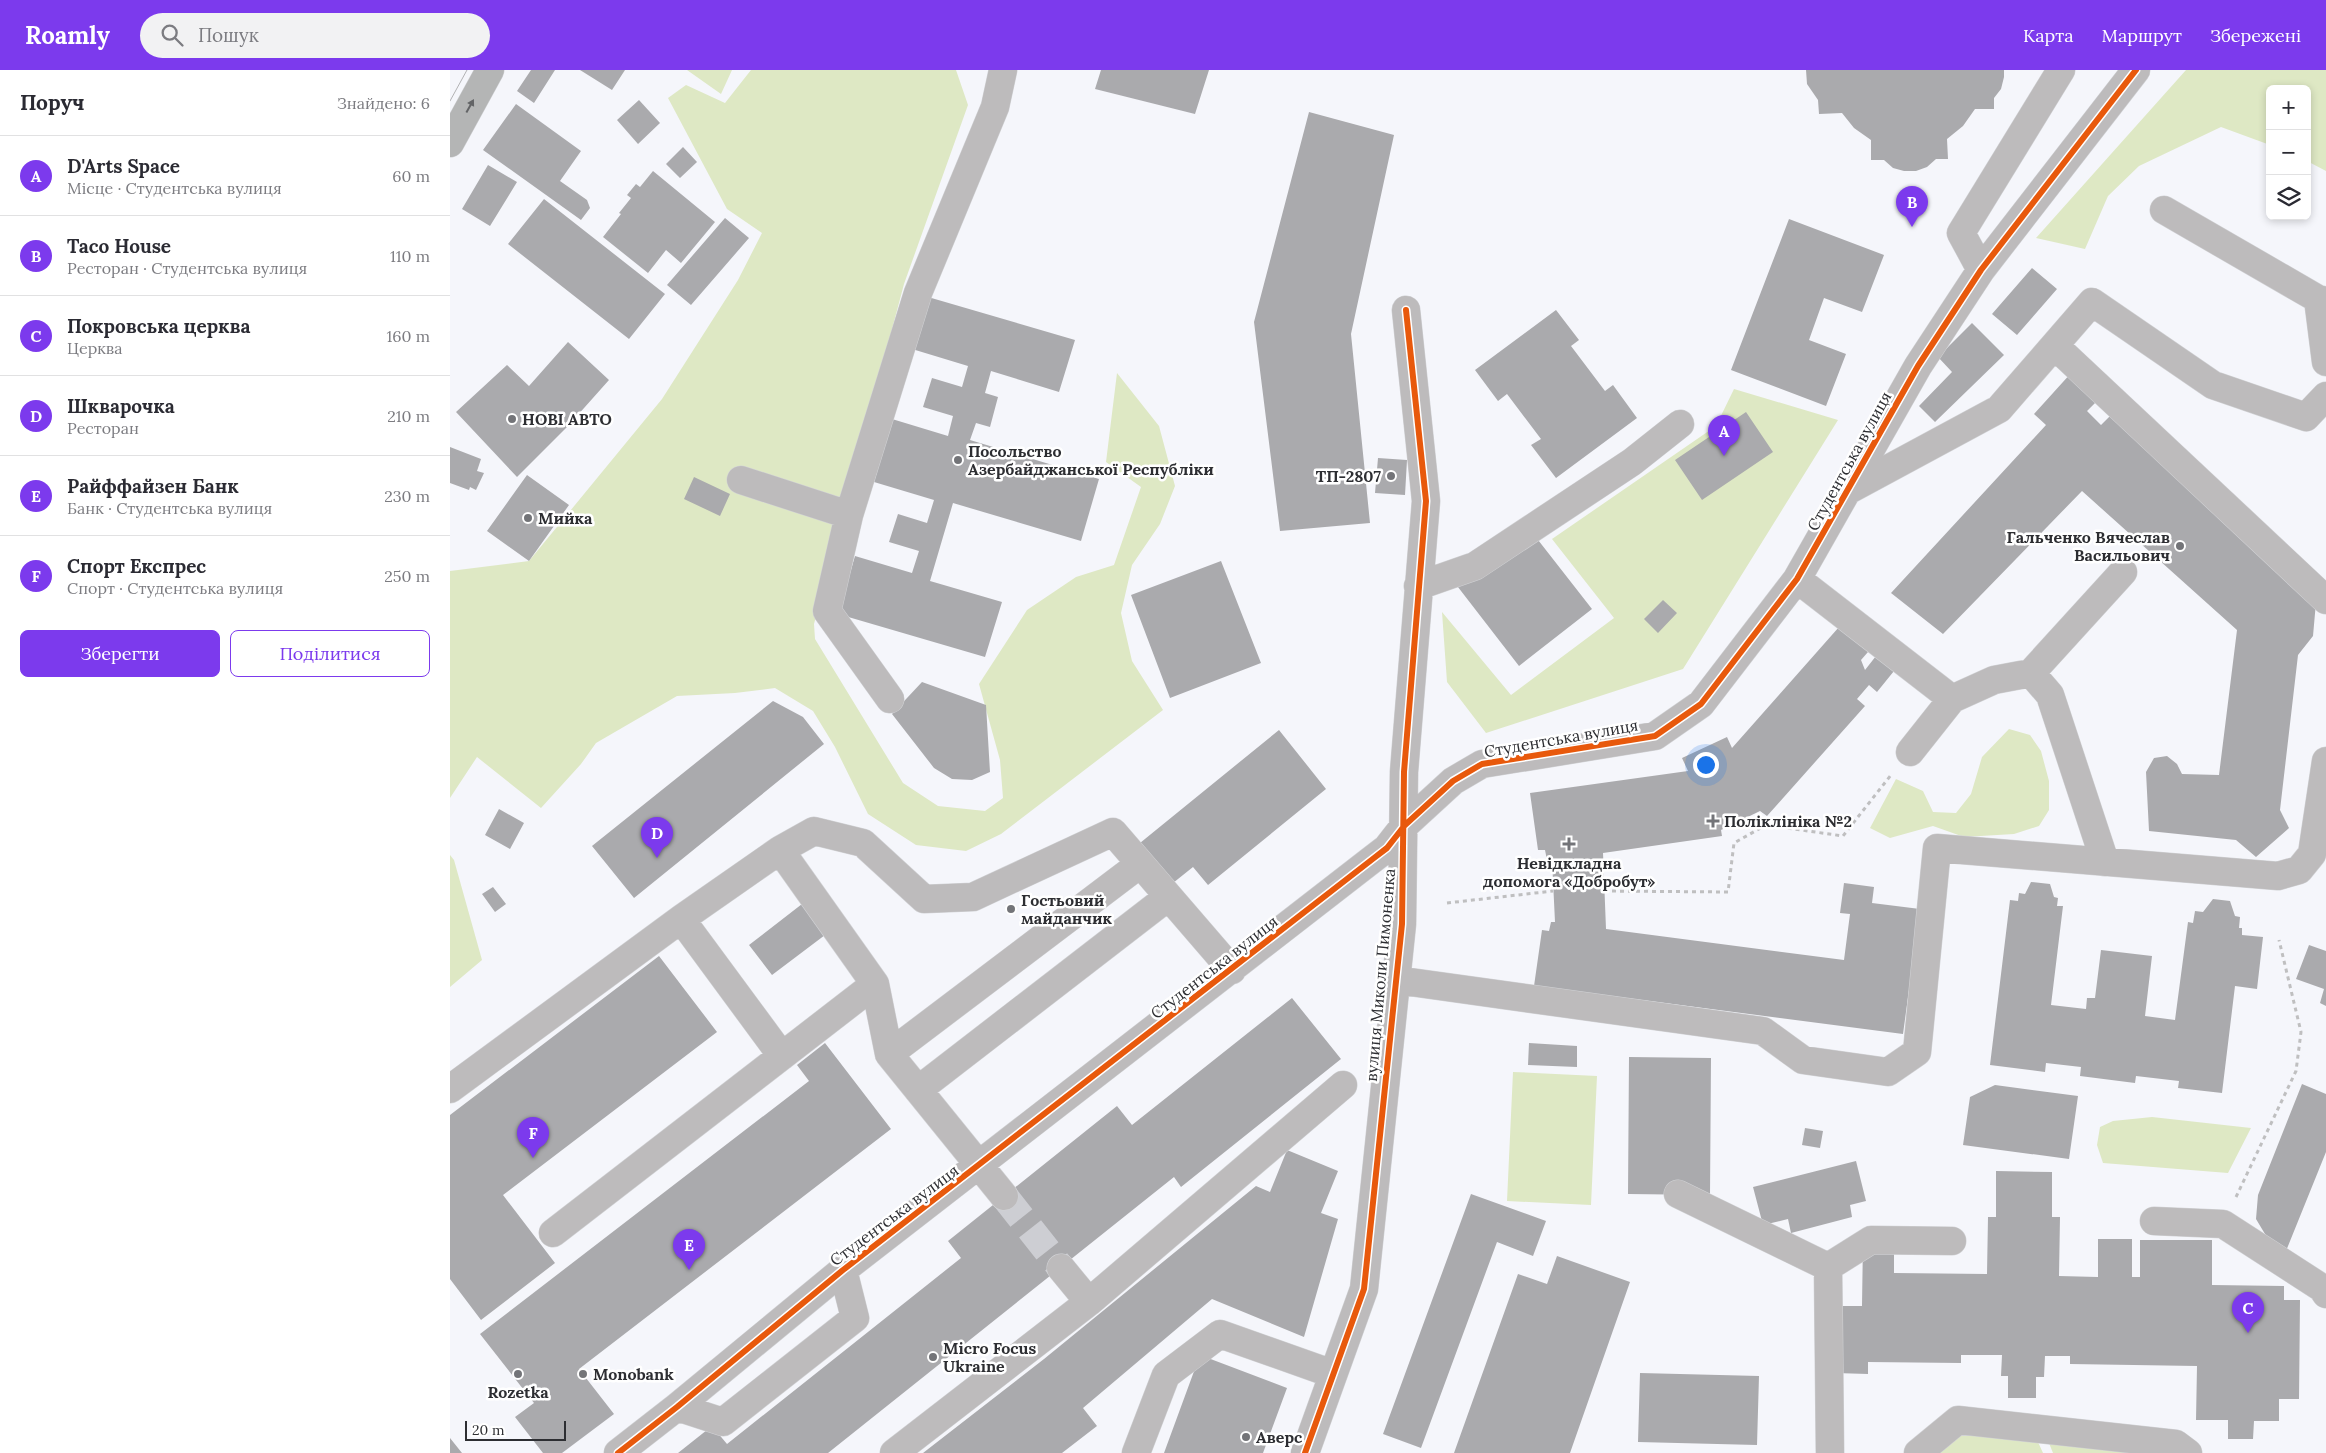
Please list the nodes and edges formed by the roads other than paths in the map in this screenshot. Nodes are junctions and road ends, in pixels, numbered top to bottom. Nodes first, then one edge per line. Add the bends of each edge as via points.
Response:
1 (490, 70) edge
2 (1004, 70) edge
3 (2051, 70) edge
4 (2061, 70) edge
5 (2136, 70) edge
6 (2042, 102) junction
7 (450, 143) edge
8 (2164, 210) dead end
9 (1981, 270) junction
10 (2322, 300) edge
11 (1406, 310) dead end
12 (2055, 346) junction
13 (2326, 362) edge
14 (2326, 396) edge
15 (1680, 424) dead end
16 (741, 480) dead end
17 (1847, 491) junction
18 (849, 515) junction
19 (2123, 572) dead end
20 (1797, 580) junction
21 (1418, 586) junction
22 (2326, 600) edge
23 (2031, 673) junction
24 (890, 699) dead end
25 (1952, 700) junction
26 (1910, 752) road end
27 (2326, 761) edge
28 (1404, 825) junction
29 (780, 850) junction
30 (2105, 862) junction
31 (1140, 864) junction
32 (1168, 897) junction
33 (681, 919) junction
34 (1232, 970) junction
35 (1396, 980) junction
36 (875, 984) junction
37 (889, 1054) junction
38 (782, 1056) junction
39 (1343, 1085) dead end
40 (450, 1089) edge
41 (918, 1090) junction
42 (979, 1167) junction
43 (1678, 1194) dead end
44 (1004, 1196) tunnel mouth
45 (2154, 1221) dead end
46 (553, 1233) dead end
47 (1952, 1241) dead end
48 (1828, 1266) junction
49 (1061, 1268) tunnel mouth
50 (843, 1270) junction
51 (2326, 1294) edge
52 (1089, 1302) junction
53 (1333, 1374) junction
54 (677, 1407) junction
55 (618, 1453) edge
56 (894, 1453) edge
57 (1136, 1453) edge
58 (1305, 1453) edge
59 (1830, 1453) edge
60 (1918, 1453) edge
61 (2188, 1453) edge

7 -> 1 main road
2 - 18 street via 994,107 918,293
3 - 6 street
4 - 6 street
5 - 9 street, Студентська вулиця
6 - 9 street via 1961,233
8 - 10 street
9 - 17 street, Студентська вулиця via 1918,366
10 - 13 street
11 - 21 street, вулиця Миколи Пимоненка via 1426,502
12 - 14 street via 2092,302 2213,385 2306,417
12 - 17 street via 1999,409
12 - 22 street
15 - 21 street via 1632,462 1475,566
16 - 18 street
17 - 20 street, Студентська вулиця
18 - 24 street via 827,611
19 - 23 street
20 - 25 street
20 - 28 street, Студентська вулиця via 1701,704 1655,736 1482,764 1453,781
21 - 28 street, вулиця Миколи Пимоненка via 1404,772
23 - 25 street via 1994,680
23 - 30 street via 2050,695
25 - 26 street
27 - 30 street via 2312,854 2299,870 2278,876
28 - 34 street, Студентська вулиця via 1387,848
28 - 35 street, вулиця Миколи Пимоненка via 1402,924
29 - 31 street via 814,831 863,842 924,899 973,897 1113,832
29 - 33 street
29 - 36 street
30 - 35 street via 1937,848 1917,1052 1888,1072 1803,1060 1763,1031
31 - 32 street
31 - 37 street
32 - 34 street
32 - 41 street
33 - 38 street
33 - 40 street
34 - 42 street, Студентська вулиця
35 - 53 street, вулиця Миколи Пимоненка via 1364,1289
36 - 37 street
36 - 38 street
37 - 41 street
38 - 46 street
39 - 52 street
41 - 42 street
42 - 44 street
42 - 50 street, Студентська вулиця
43 - 48 street
45 - 51 street via 2223,1224 2322,1288
47 - 48 street via 1871,1240
48 - 59 street
49 - 52 street
50 - 54 street, Студентська вулиця
50 - 54 street via 854,1318 723,1422
52 - 56 street
53 - 57 street via 1220,1334 1166,1375
53 - 58 street, вулиця Миколи Пимоненка
54 - 55 street, Студентська вулиця
60 - 61 street via 1958,1420 2176,1444

